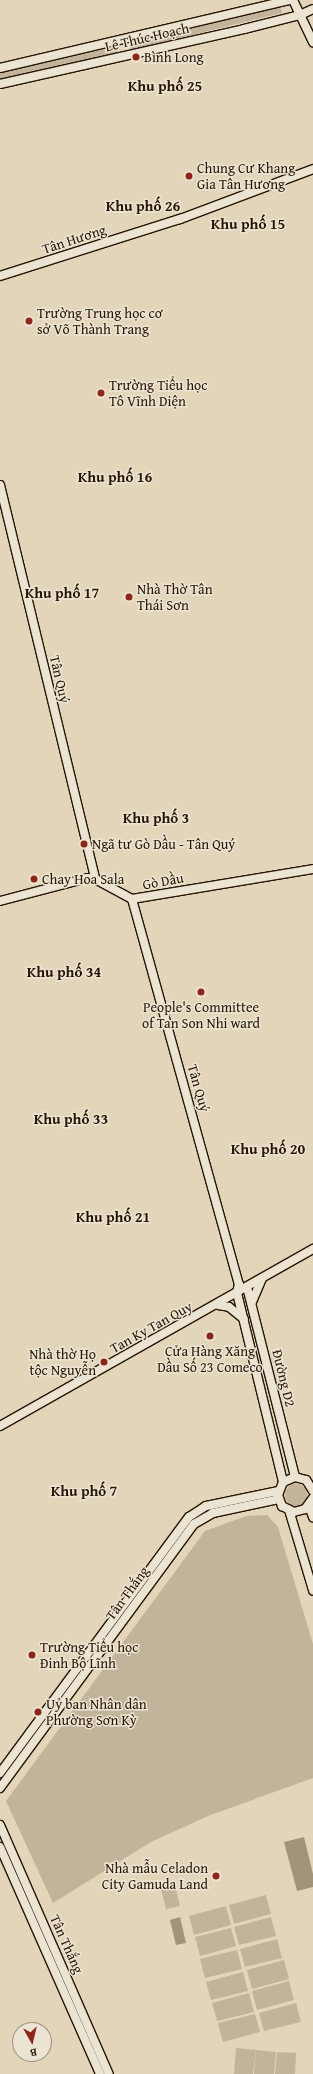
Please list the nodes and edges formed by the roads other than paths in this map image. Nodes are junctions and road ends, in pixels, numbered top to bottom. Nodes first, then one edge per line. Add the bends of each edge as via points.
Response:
1 (292, 0) edge
2 (313, 9) edge
3 (300, 15) junction
4 (313, 42) edge
5 (0, 68) edge
6 (0, 84) edge
7 (313, 169) edge
8 (0, 276) edge
9 (0, 485) edge
10 (313, 868) edge
11 (95, 878) junction
12 (132, 899) junction
13 (0, 901) edge
14 (313, 1249) edge
15 (262, 1278) junction
16 (243, 1285) junction
17 (237, 1293) junction
18 (252, 1302) junction
19 (218, 1305) junction
20 (244, 1319) junction
21 (0, 1426) edge
22 (295, 1477) junction
23 (283, 1482) junction
24 (311, 1482) edge
25 (278, 1490) junction
26 (313, 1491) edge
27 (313, 1498) edge
28 (279, 1499) junction
29 (309, 1506) junction
30 (289, 1510) junction
31 (313, 1518) edge
32 (313, 1590) edge
33 (0, 1773) edge
34 (0, 1788) edge
35 (0, 1825) edge
36 (3, 1839) edge
37 (0, 1847) edge
38 (41, 1926) junction
39 (47, 1940) junction
40 (100, 2074) edge
41 (109, 2074) edge

1 - 3 street
1 - 5 street, Lê Thúc Hoạch
2 - 3 street, Lê Thúc Hoạch
3 - 4 street
3 - 6 street, Lê Thúc Hoạch
7 - 8 street, Tân Hương via 205,210
9 - 11 street, Tân Quý
10 - 12 street, Gò Dầu
11 - 12 street, Gò Dầu
11 - 13 street via 75,880
12 - 16 street, Tân Quý
14 - 15 street
15 - 16 street
15 - 18 street
16 - 17 street, Tân Quý
16 - 18 street, Đường D2
17 - 19 street, Tan Ky Tan Quy
17 - 20 street, Đường D2
18 - 22 street, Đường D2
19 - 20 street via 229,1307
19 - 21 street, Tan Ky Tan Quy
20 - 23 street, Đường D2
22 - 23 street
22 - 24 street
23 - 25 street
24 - 26 street
25 - 28 street
25 - 33 street, Tân Thắng via 206,1506 189,1517
27 - 29 street
28 - 30 street
28 - 34 street, Tân Thắng via 213,1513 194,1524
29 - 30 street via 300,1511
29 - 31 street
30 - 32 street
35 - 36 street, Tân Thắng
36 - 38 street, Tân Thắng
37 - 38 street, Tân Thắng
38 - 39 street, Tân Thắng
39 - 40 street, Tân Thắng
39 - 41 street, Tân Thắng

